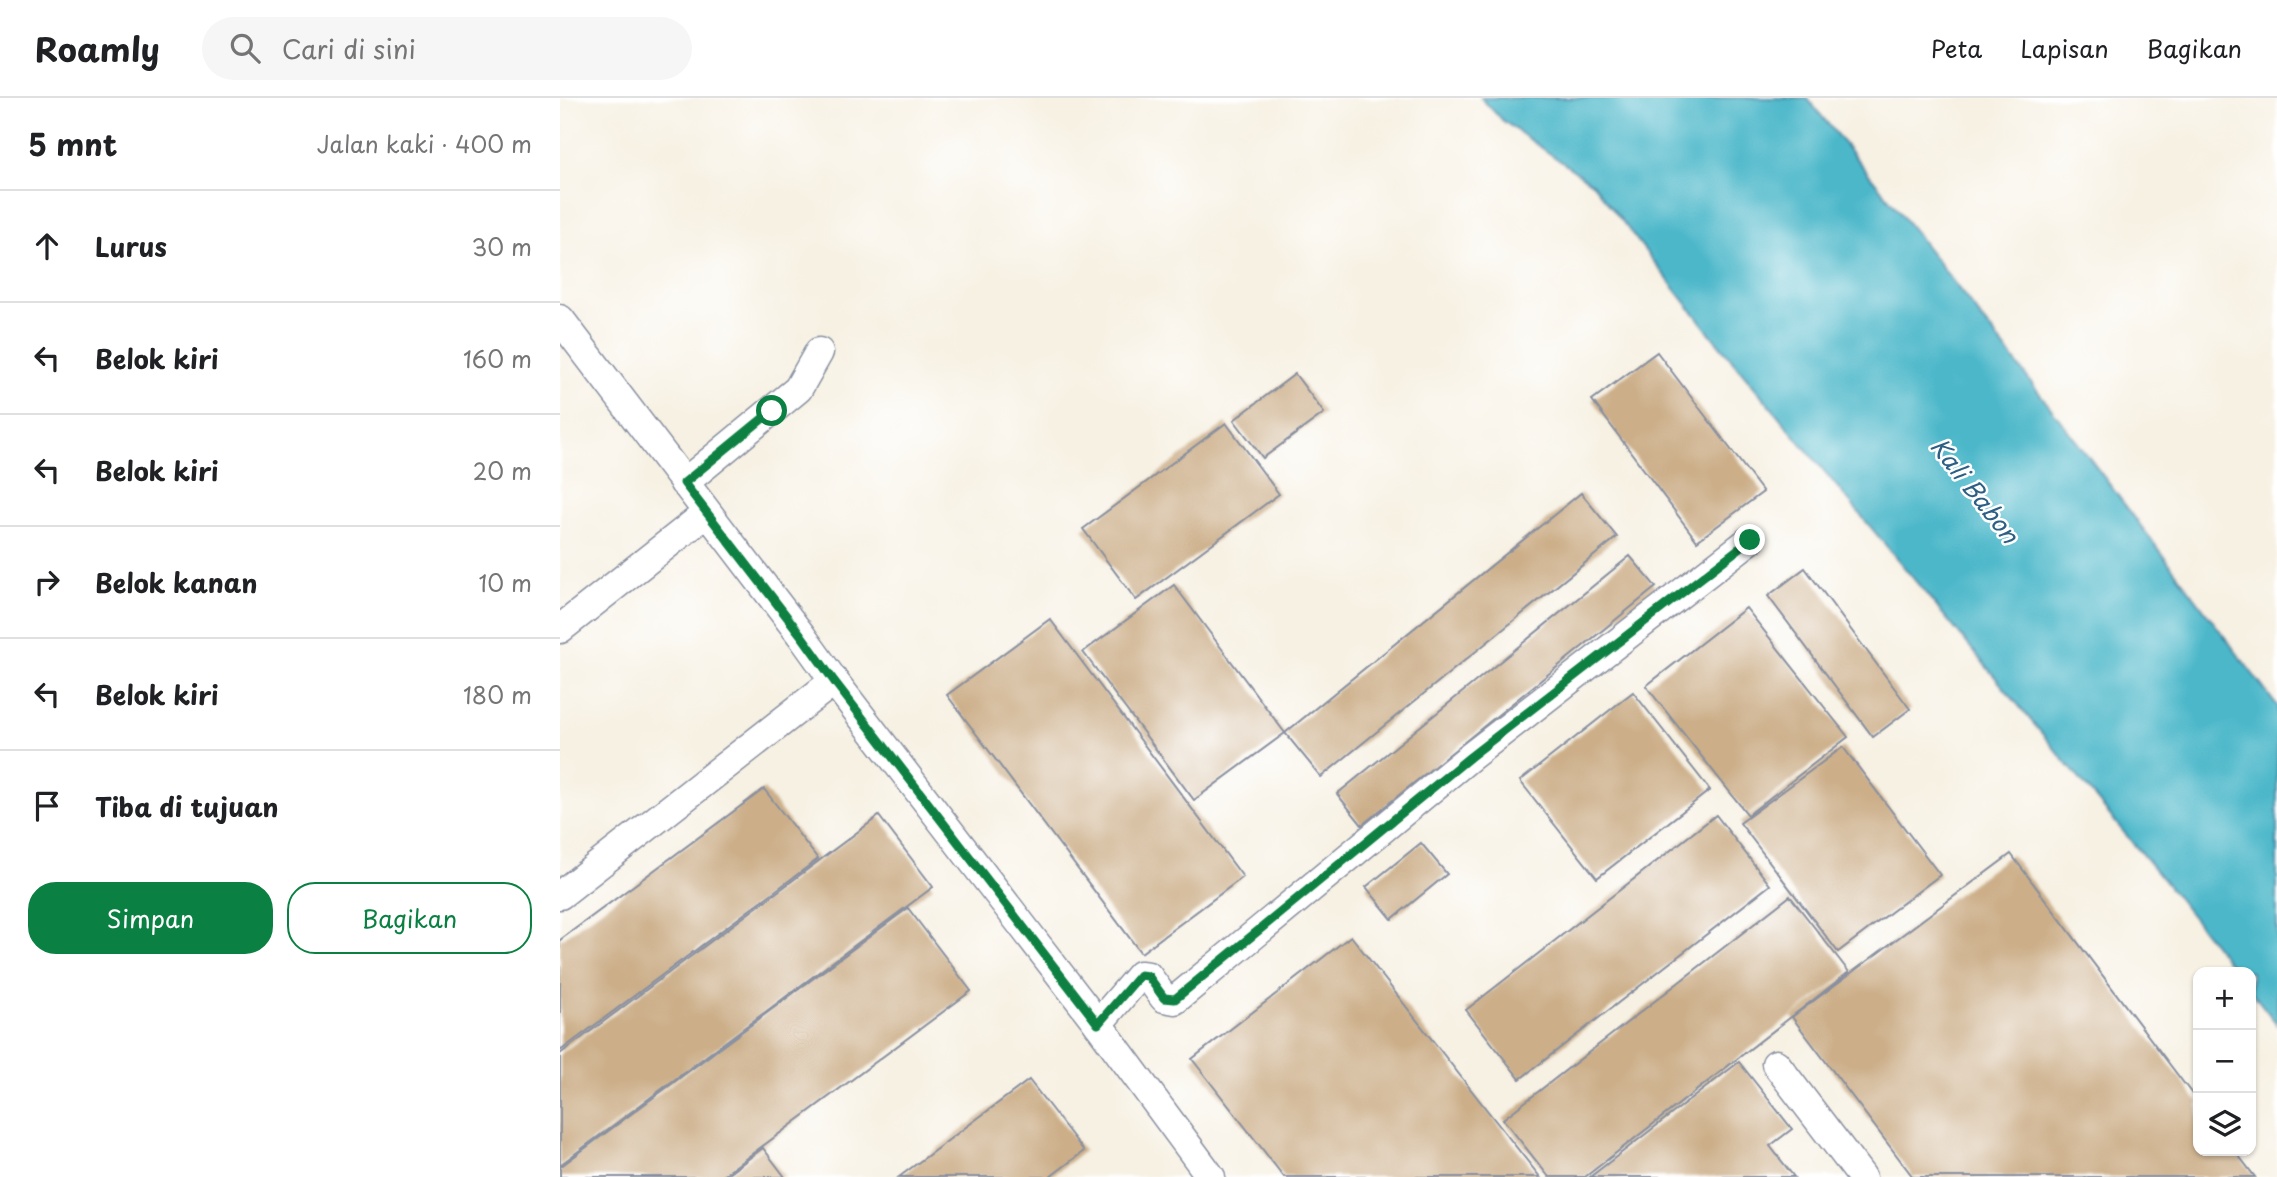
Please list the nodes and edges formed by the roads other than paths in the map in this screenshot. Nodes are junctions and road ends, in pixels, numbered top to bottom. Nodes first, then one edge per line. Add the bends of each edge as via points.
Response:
1 (560, 319) edge
2 (819, 352) dead end
3 (684, 483) junction
4 (707, 513) junction
5 (1750, 540) dead end
6 (560, 629) edge
7 (834, 681) junction
8 (560, 895) edge
9 (1098, 1024) junction
10 (1776, 1064) dead end
11 (1211, 1177) edge
12 (1862, 1177) edge

1 - 3 lane
2 - 3 lane via 798,389
3 - 4 lane
4 - 6 lane
4 - 7 lane
5 - 9 lane via 1470,757 1175,999 1164,998 1148,976 1140,975
7 - 8 lane
7 - 9 lane
9 - 11 lane
10 - 12 lane

